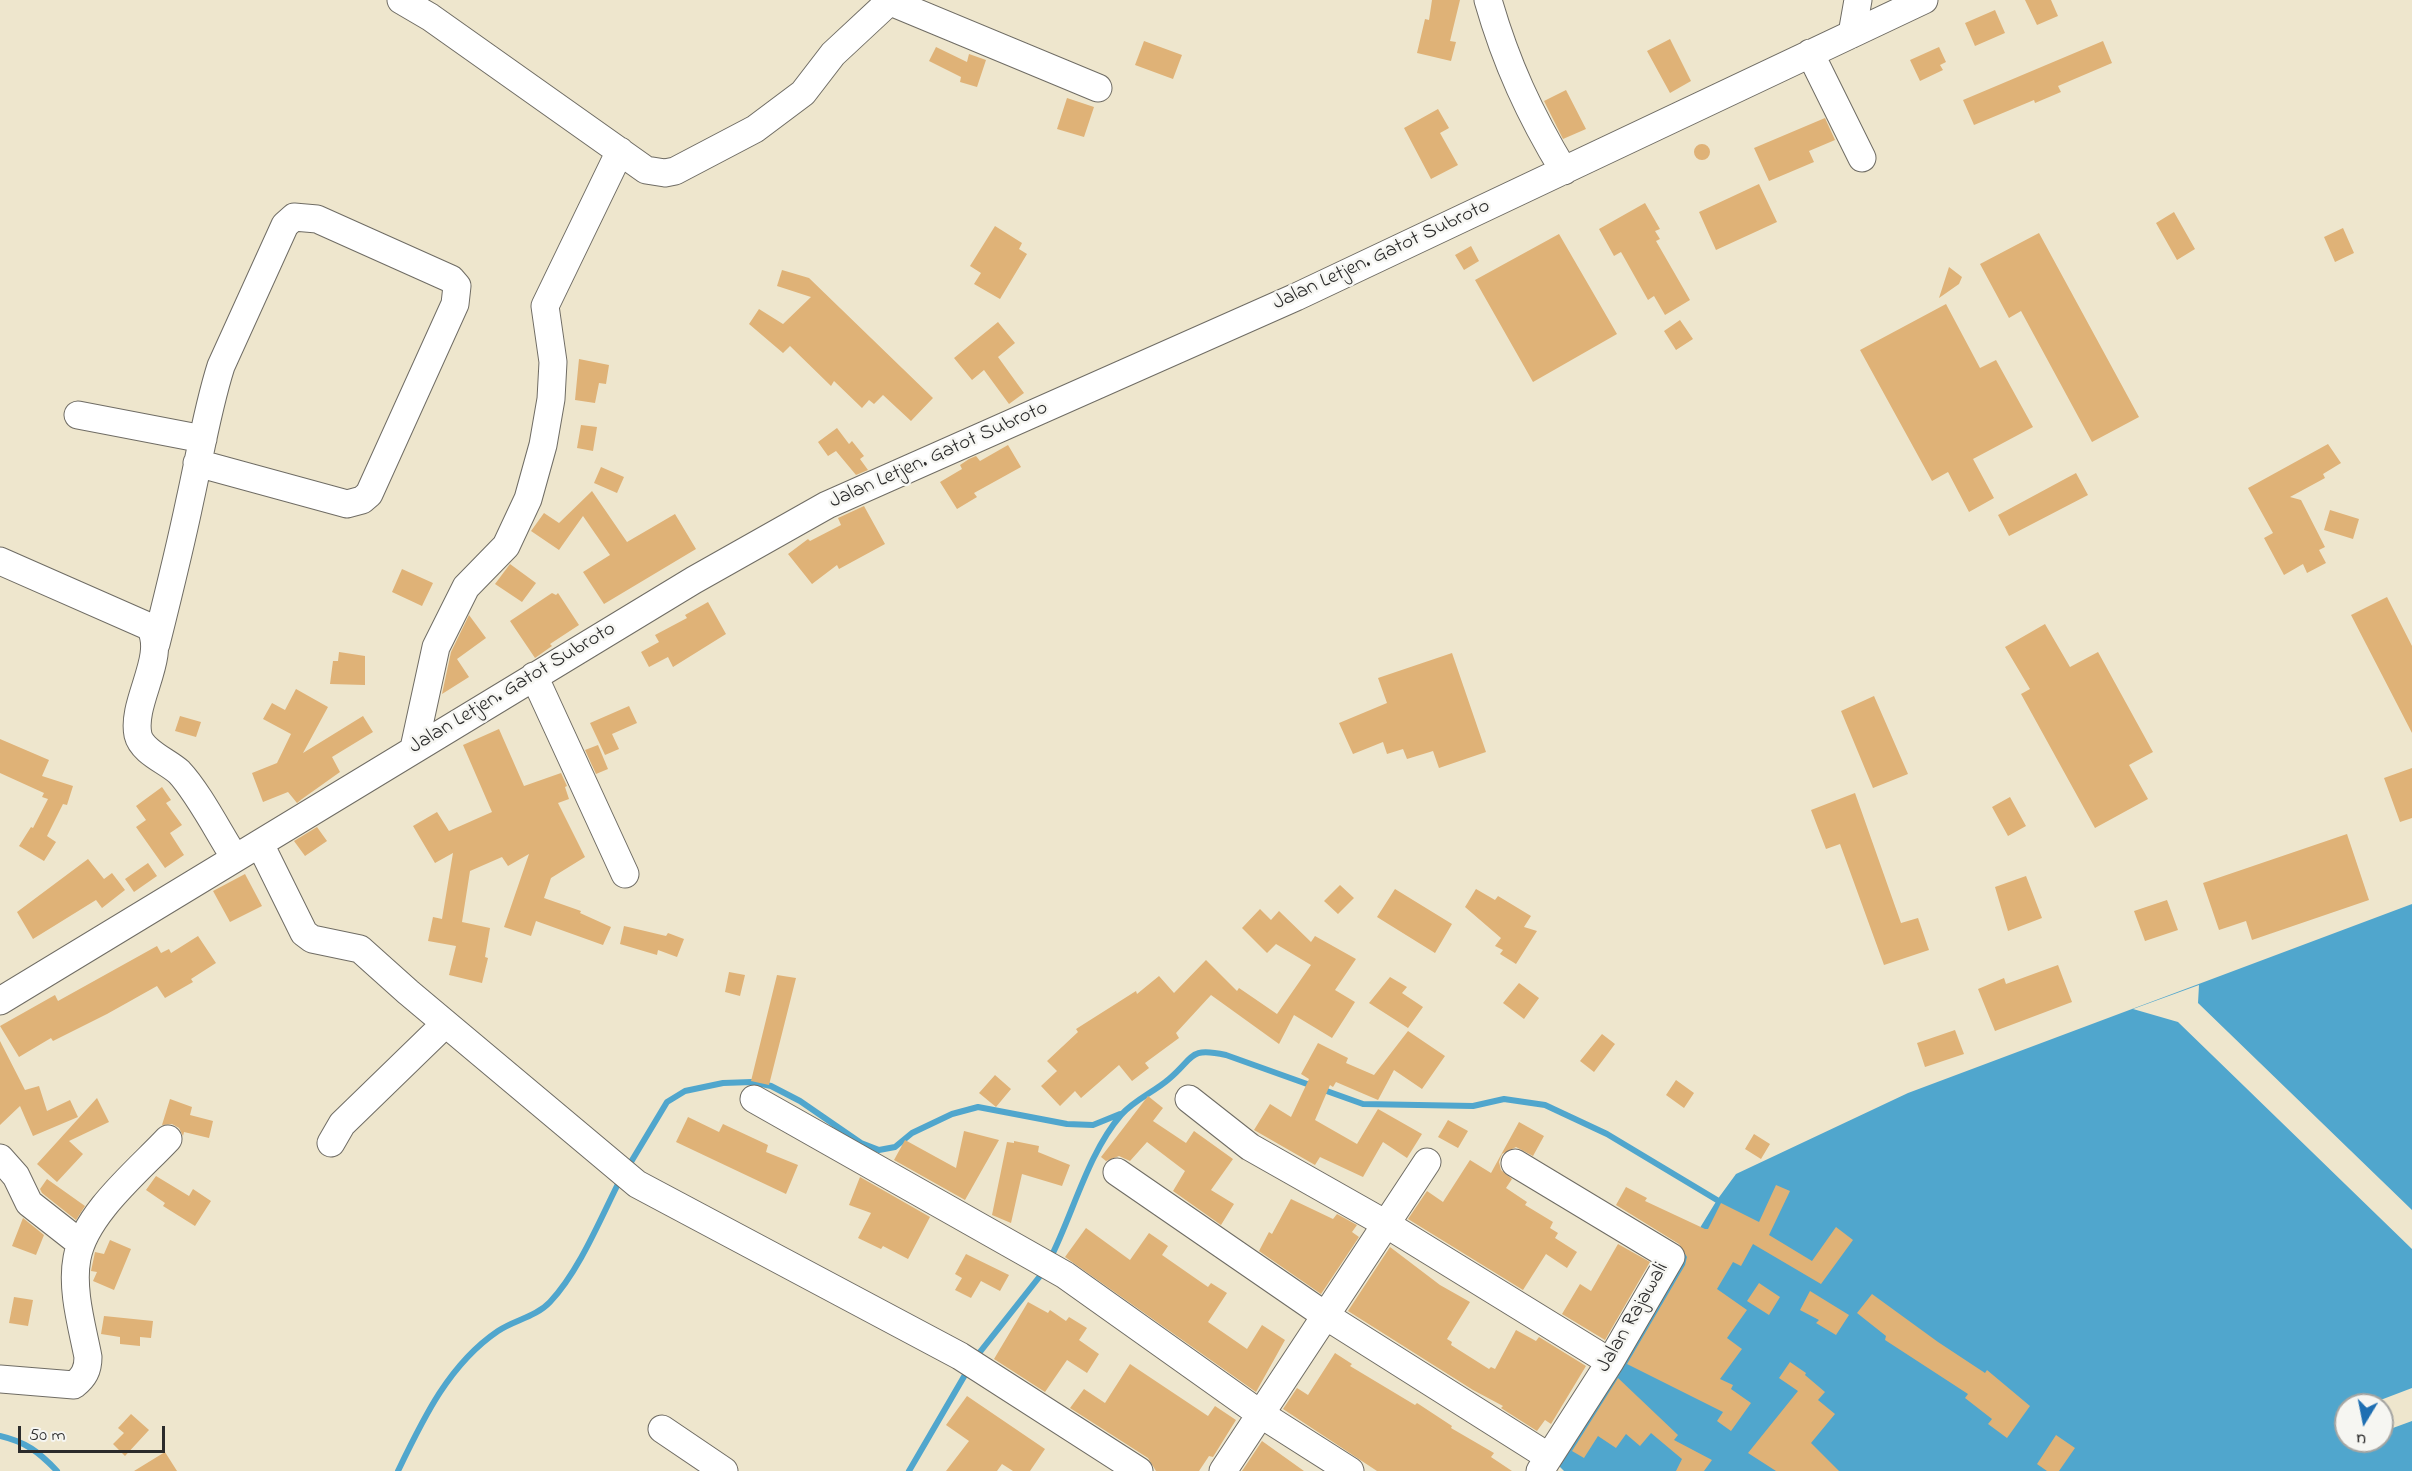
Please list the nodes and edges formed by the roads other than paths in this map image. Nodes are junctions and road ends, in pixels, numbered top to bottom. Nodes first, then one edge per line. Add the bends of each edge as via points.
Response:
1 (401, 0) edge
2 (1488, 0) edge
3 (1858, 0) edge
4 (1924, 0) edge
5 (891, 1) edge
6 (1852, 34) junction
7 (1810, 53) junction
8 (1098, 88) dead end
9 (620, 151) junction
10 (1862, 158) dead end
11 (1564, 171) junction
12 (78, 415) dead end
13 (200, 451) junction
14 (0, 561) edge
15 (156, 644) junction
16 (534, 675) junction
17 (414, 748) junction
18 (260, 844) junction
19 (235, 858) junction
20 (625, 874) dead end
21 (0, 1001) edge
22 (445, 1024) junction
23 (754, 1099) dead end
24 (1189, 1099) dead end
25 (168, 1139) dead end
26 (331, 1143) dead end
27 (0, 1158) edge
28 (1426, 1162) dead end
29 (1515, 1163) dead end
30 (1117, 1172) dead end
31 (1386, 1224) junction
32 (80, 1242) junction
33 (1326, 1316) junction
34 (1610, 1362) junction
35 (0, 1379) edge
36 (1259, 1413) junction
37 (662, 1429) dead end
38 (1545, 1464) edge
39 (723, 1471) edge
40 (1140, 1471) edge
41 (1223, 1471) edge
42 (1350, 1471) edge

1 - 9 street
2 - 11 street via 1501,46 1531,115
3 - 6 street
4 - 6 street, Jalan Letjen. Gatot Subroto
5 - 8 street
5 - 9 street via 833,54 803,93 746,134 687,166 665,173 646,170
6 - 7 street, Jalan Letjen. Gatot Subroto
7 - 10 street
7 - 11 street, Jalan Letjen. Gatot Subroto
9 - 17 street via 545,306 553,362 551,399 528,499 506,546 466,587 436,647
11 - 16 street, Jalan Letjen. Gatot Subroto via 1274,307 827,505
12 - 13 street
13 - 13 street via 221,366 285,225 294,217 317,219 451,279 457,286 455,304 369,494 362,500 347,504
13 - 15 street
14 - 15 street via 146,623
15 - 19 street via 138,718 140,740 182,776
16 - 17 street, Jalan Letjen. Gatot Subroto
16 - 20 street
17 - 18 street, Jalan Letjen. Gatot Subroto
18 - 19 street, Jalan Letjen. Gatot Subroto
18 - 22 street via 304,933 312,939 360,949
19 - 21 street, Jalan Letjen. Gatot Subroto
22 - 26 street via 342,1124
22 - 40 street via 637,1184 960,1356
23 - 36 street via 1065,1275
24 - 31 street via 1250,1147
25 - 32 street via 89,1225
27 - 32 street via 12,1169 29,1203
28 - 31 street
29 - 34 street, Jalan Rajawali via 1671,1257
30 - 33 street
31 - 33 street
31 - 34 street
32 - 35 street via 76,1291 88,1368 74,1384
33 - 36 street
33 - 38 street
34 - 38 street, Jalan Rajawali
36 - 41 street
36 - 42 street
37 - 39 street

